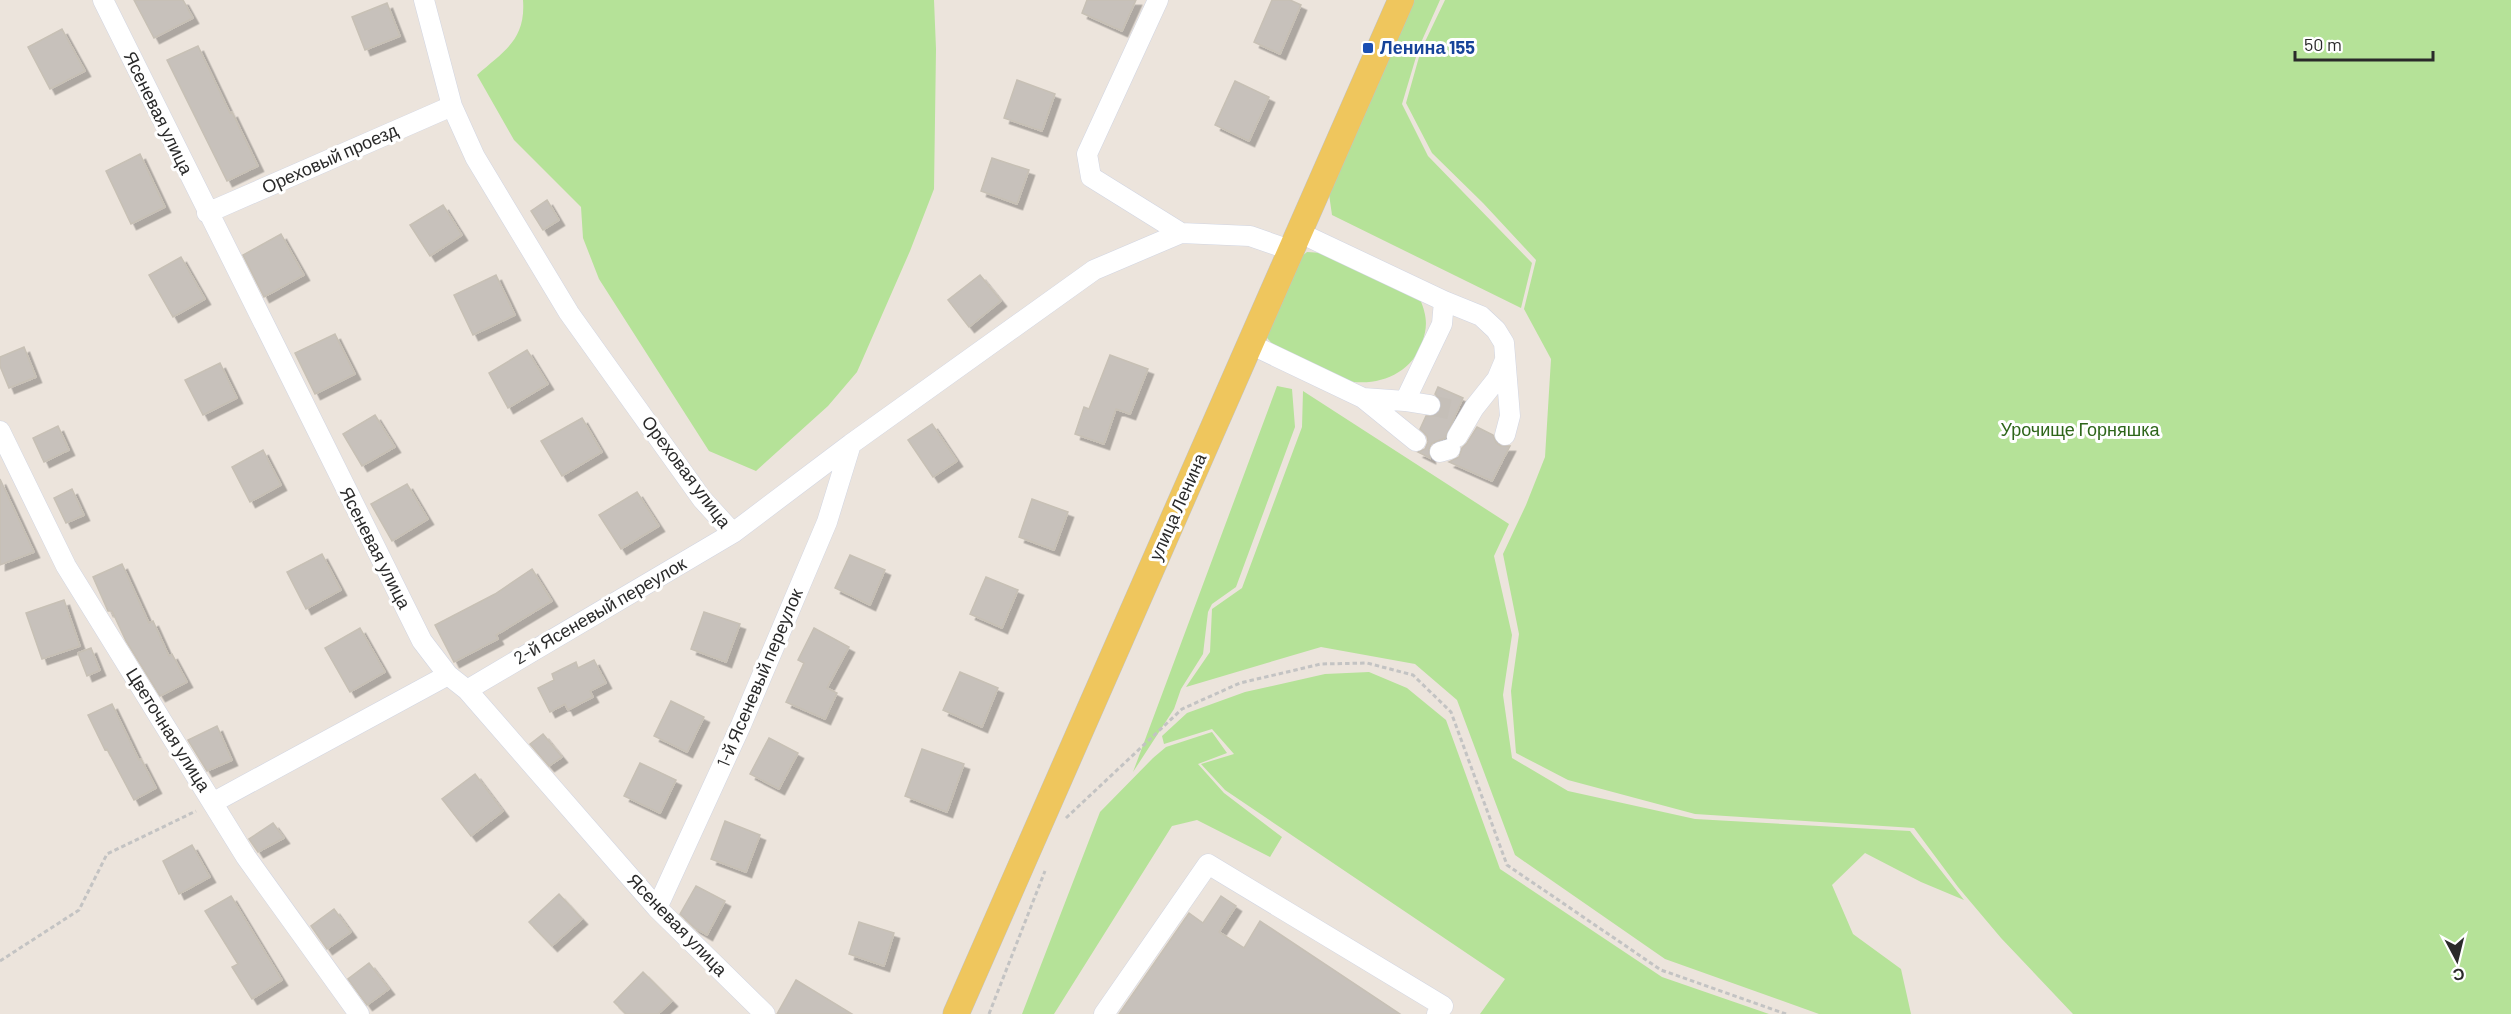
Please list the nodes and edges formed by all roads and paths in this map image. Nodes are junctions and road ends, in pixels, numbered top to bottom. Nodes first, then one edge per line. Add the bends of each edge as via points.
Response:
1 (103, 0) edge
2 (424, 0) edge
3 (1158, 0) edge
4 (1401, 0) edge
5 (452, 105) junction
6 (207, 213) junction
7 (1180, 233) junction
8 (1294, 241) junction
9 (1444, 301) junction
10 (1250, 345) junction
11 (1505, 360) junction
12 (1363, 398) junction
13 (1405, 401) junction
14 (1430, 405) tunnel mouth
15 (0, 431) edge
16 (1505, 435) dead end
17 (1416, 441) dead end
18 (851, 444) junction
19 (1449, 446) dead end
20 (733, 533) junction
21 (448, 675) junction
22 (467, 690) junction
23 (214, 802) junction
24 (1064, 820) dead end
25 (1048, 863) dead end
26 (657, 908) junction
27 (0, 961) edge
28 (359, 1014) edge
29 (765, 1014) edge
30 (956, 1014) edge
31 (989, 1014) edge
32 (1104, 1014) edge
33 (1437, 1014) edge
34 (1786, 1014) edge

1 - 6 street, Ясеневая улица
2 - 5 street, Ореховая улица
3 - 7 street via 1087,154 1091,177
4 - 8 main road, улица Ленина
5 - 6 street, Ореховый проезд
5 - 20 street, Ореховая улица via 475,157 569,313 702,499
6 - 21 street, Ясеневая улица via 422,641
7 - 8 street
7 - 18 street, Ореховая улица via 1094,270
8 - 9 street
8 - 10 main road, улица Ленина
9 - 11 street via 1481,316 1496,330 1504,343
9 - 13 street via 1442,324
10 - 12 street
10 - 30 main road, улица Ленина
11 - 16 street via 1510,416
11 - 19 street via 1497,379 1466,410
12 - 13 street
12 - 17 street
13 - 14 street
15 - 23 street, Цветочная улица via 66,566
18 - 20 street, Ореховая улица
18 - 26 street, 1-й Ясеневый переулок via 827,522 741,725
20 - 22 street, 2-й Ясеневый переулок
21 - 22 street, Ясеневая улица
21 - 23 street
22 - 26 street, Ясеневая улица
23 - 27 path via 107,854 79,910
23 - 28 street, Цветочная улица via 246,857
24 - 34 path via 1182,709 1240,683 1321,664 1367,663 1402,672 1413,675 1451,712 1507,865 1661,970
25 - 31 path
26 - 29 street, Ясеневая улица
32 - 33 street via 1208,864 1443,1006

